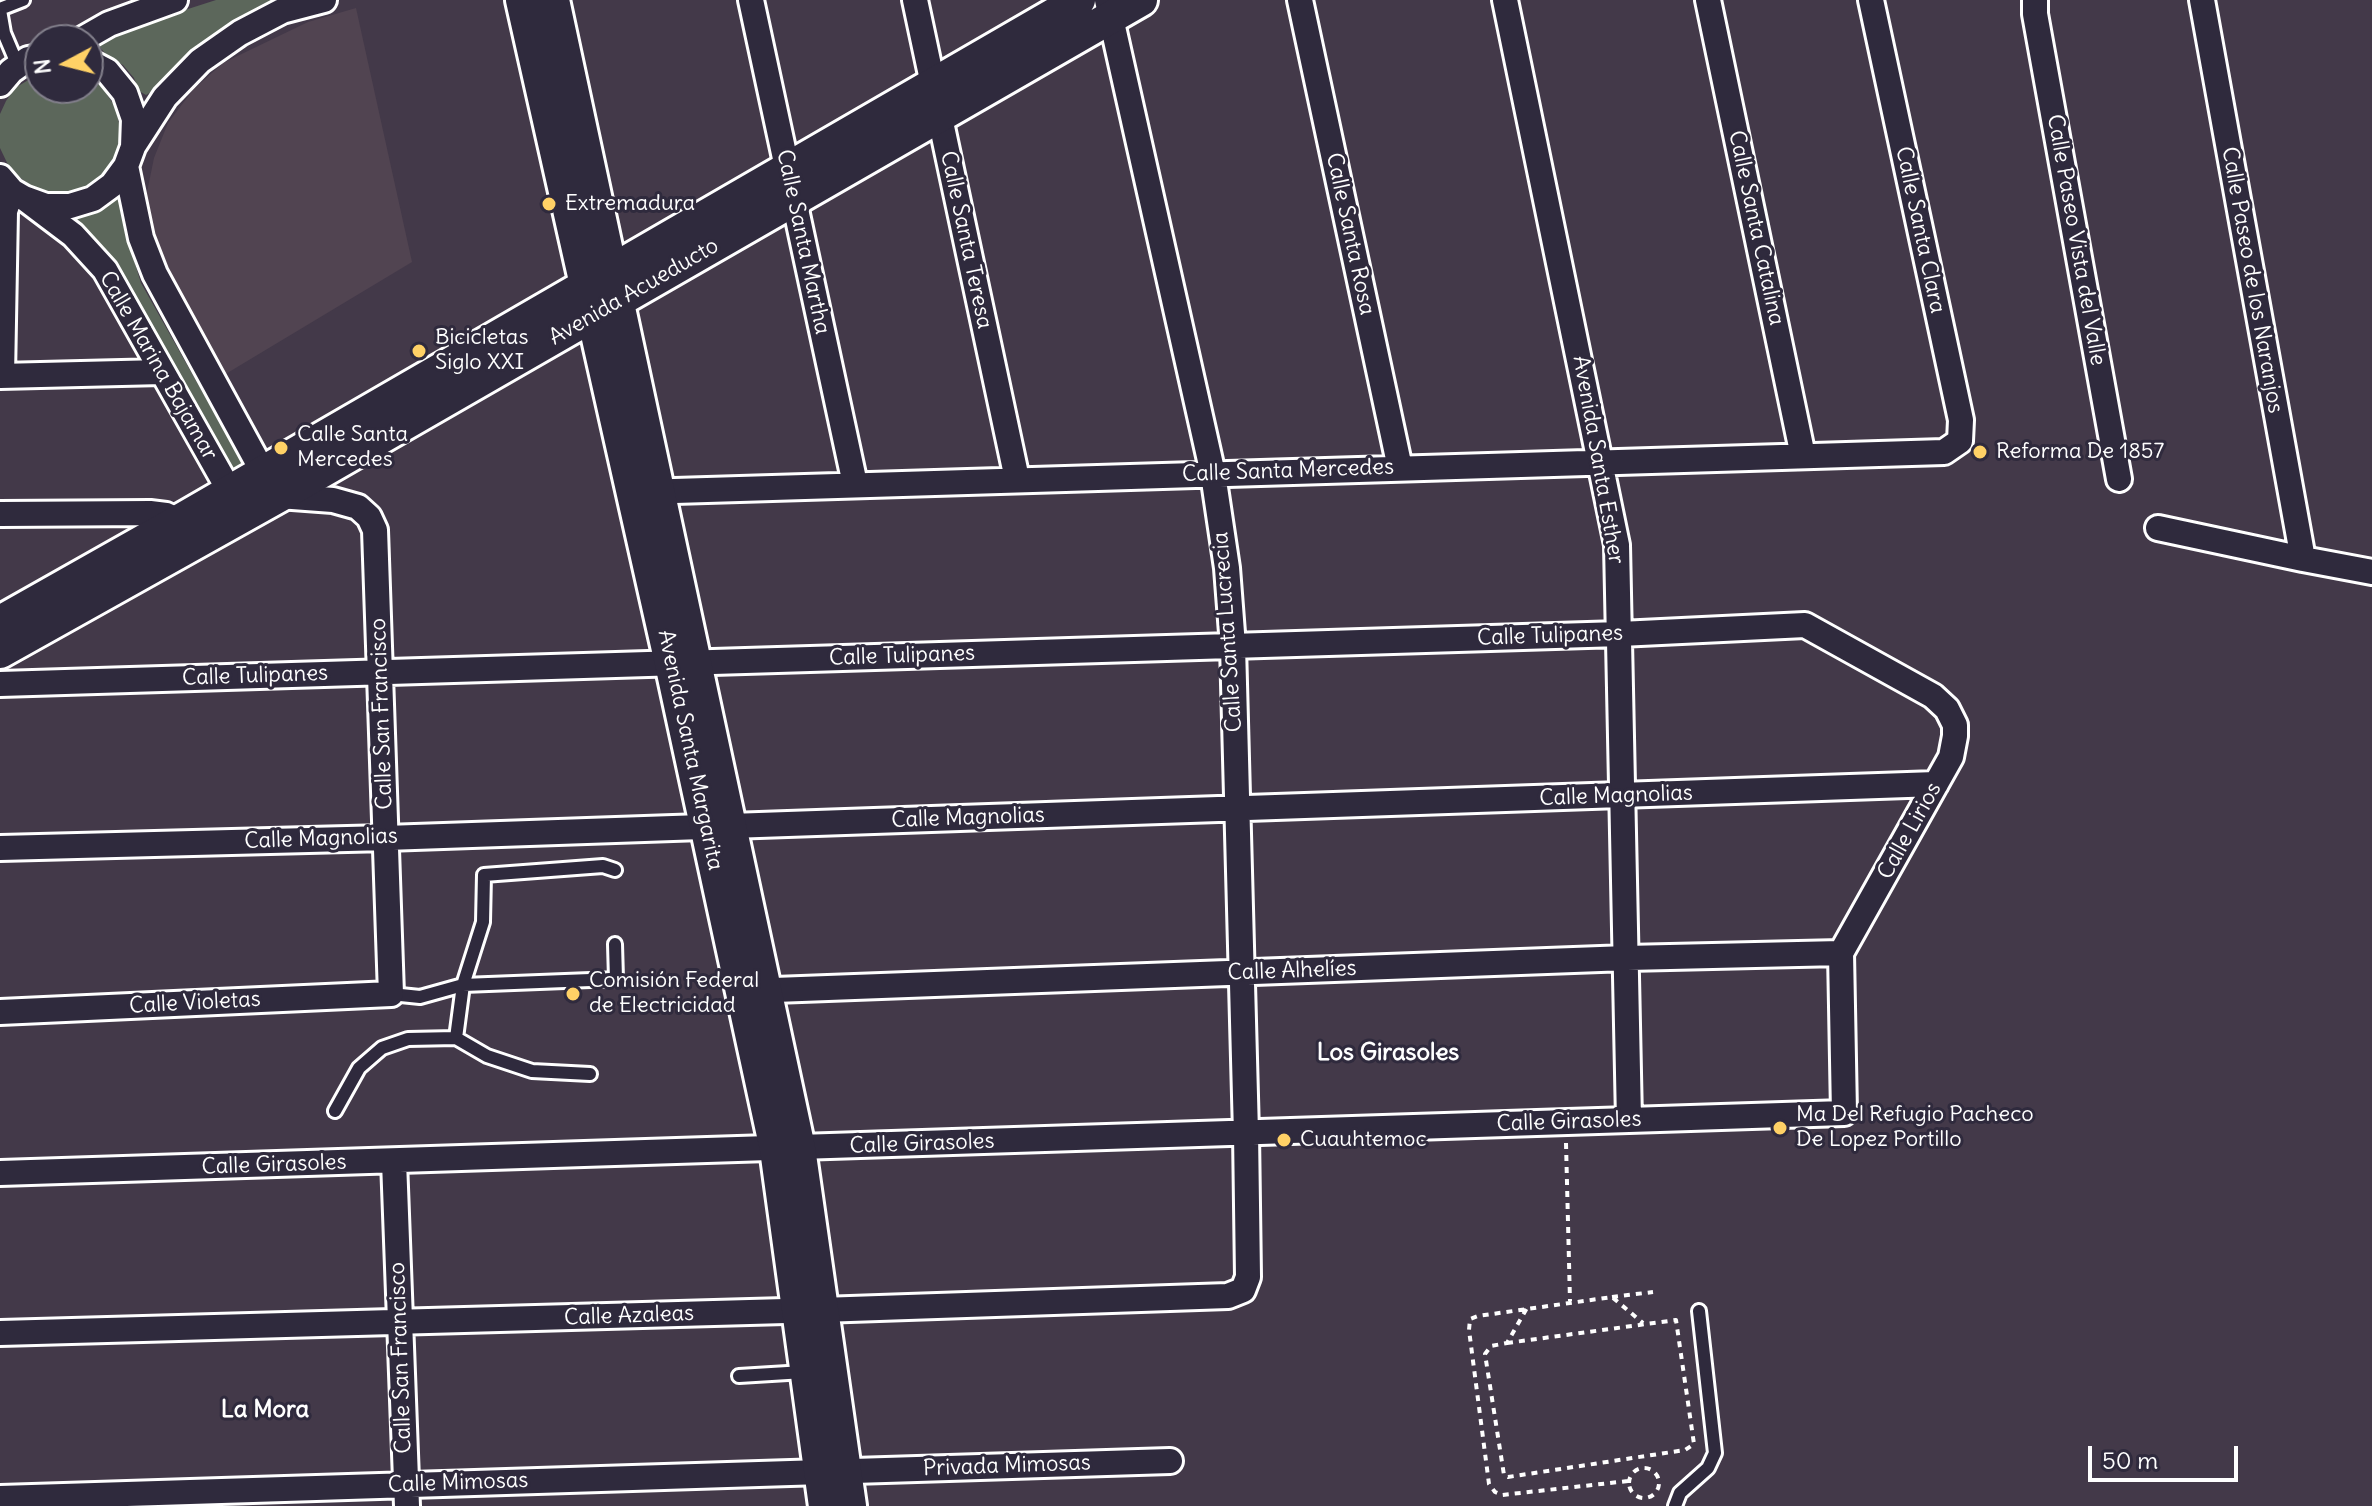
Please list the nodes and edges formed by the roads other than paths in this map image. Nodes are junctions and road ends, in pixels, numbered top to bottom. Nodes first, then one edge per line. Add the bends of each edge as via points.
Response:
1 (23, 0) edge
2 (324, 0) edge
3 (522, 0) edge
4 (553, 0) edge
5 (751, 0) edge
6 (915, 0) edge
7 (1079, 0) edge
8 (1141, 0) edge
9 (1300, 0) edge
10 (1505, 0) edge
11 (1708, 0) edge
12 (1871, 0) edge
13 (2035, 0) edge
14 (2202, 0) edge
15 (166, 2) edge
16 (0, 9) edge
17 (1109, 9) edge
18 (104, 27) edge
19 (104, 69) edge
20 (14, 70) edge
21 (936, 100) junction
22 (130, 156) junction
23 (790, 184) junction
24 (8, 186) edge
25 (602, 293) junction
26 (162, 372) junction
27 (1, 376) edge
28 (1944, 452) joint
29 (1803, 456) junction
30 (1602, 462) junction
31 (1400, 468) junction
32 (1213, 474) junction
33 (1017, 479) junction
34 (2119, 479) dead end
35 (271, 484) junction
36 (855, 484) junction
37 (645, 491) junction
38 (236, 503) junction
39 (0, 514) edge
40 (2158, 528) dead end
41 (188, 531) junction
42 (2303, 559) junction
43 (2372, 572) edge
44 (0, 622) edge
45 (1805, 625) joint
46 (1620, 634) junction
47 (1233, 646) junction
48 (0, 652) edge
49 (683, 663) junction
50 (381, 672) junction
51 (0, 684) edge
52 (1936, 784) junction
53 (1623, 795) junction
54 (1237, 809) junction
55 (718, 826) junction
56 (386, 838) junction
57 (0, 848) edge
58 (615, 870) dead end
59 (615, 944) dead end
60 (1841, 953) junction
61 (1627, 958) junction
62 (1242, 973) junction
63 (463, 985) junction
64 (754, 991) junction
65 (391, 994) junction
66 (0, 1012) edge
67 (456, 1038) junction
68 (590, 1074) dead end
69 (335, 1111) dead end
70 (1629, 1120) junction
71 (1246, 1133) junction
72 (787, 1149) junction
73 (394, 1161) junction
74 (0, 1173) edge
75 (1248, 1277) joint
76 (810, 1310) junction
77 (1699, 1311) dead end
78 (400, 1322) junction
79 (0, 1333) edge
80 (807, 1372) junction
81 (739, 1376) dead end
82 (1170, 1461) dead end
83 (833, 1471) junction
84 (406, 1496) edge
85 (0, 1498) edge
86 (825, 1506) edge
87 (850, 1506) edge
88 (1675, 1506) edge

1 - 16 lane
2 - 22 street via 282,11 200,61 165,97
3 - 25 main road, Avenida Santa Margarita
4 - 25 main road, Avenida Santa Margarita
5 - 23 street, Calle Santa Martha
6 - 21 street, Calle Santa Teresa
7 - 21 main road, Avenida Acueducto
8 - 17 main road, Avenida Acueducto
9 - 31 street, Calle Santa Rosa
10 - 30 street, Avenida Santa Esther
11 - 29 street, Calle Santa Catalina
12 - 28 street, Calle Santa Clara via 1961,420 1960,441
13 - 34 street, Calle Paseo Vista del Valle
14 - 42 street, Calle Paseo de los Naranjos
15 - 18 street
16 - 20 lane
17 - 21 main road, Avenida Acueducto
17 - 32 street, Calle Santa Lucrecia
19 - 22 street, Calle Marina Bajamar via 125,93 134,119
21 - 23 main road, Avenida Acueducto
21 - 33 street, Calle Santa Teresa
22 - 24 street via 112,185 93,199 70,206 46,206
22 - 35 street, Calle Marina Bajamar via 141,238 155,274
23 - 25 main road, Avenida Acueducto
23 - 36 street, Calle Santa Martha
24 - 26 street, Calle Marina Bajamar via 73,235 105,270
24 - 27 street
25 - 35 main road, Avenida Acueducto
25 - 37 main road, Avenida Santa Margarita
26 - 27 street
26 - 38 street, Calle Marina Bajamar
28 - 29 street, Calle Santa Mercedes
29 - 30 street, Calle Santa Mercedes
30 - 31 street, Calle Santa Mercedes
30 - 46 street, Avenida Santa Esther via 1617,545
31 - 32 street, Calle Santa Mercedes
32 - 33 street, Calle Santa Mercedes
32 - 47 street, Calle Santa Lucrecia
33 - 36 street, Calle Santa Mercedes
35 - 38 main road, Avenida Acueducto
35 - 50 street, Calle San Francisco via 358,507 369,517 375,530
36 - 37 street, Calle Santa Mercedes
37 - 49 main road, Avenida Santa Margarita
38 - 41 main road, Avenida Acueducto
39 - 41 street via 150,513 166,515
40 - 42 street
41 - 44 main road, Avenida Acueducto
41 - 48 main road, Avenida Acueducto
42 - 43 street
45 - 46 street, Calle Tulipanes
45 - 52 street, Calle Lirios via 1933,696 1947,709 1955,725 1954,747
46 - 47 street, Calle Tulipanes
46 - 53 street, Avenida Santa Esther
47 - 49 street, Calle Tulipanes
47 - 54 street, Calle Santa Lucrecia
49 - 50 street, Calle Tulipanes
49 - 55 main road, Avenida Santa Margarita
50 - 51 street, Calle Tulipanes
50 - 56 street, Calle San Francisco
52 - 53 street, Calle Magnolias
52 - 60 street, Calle Lirios
53 - 54 street, Calle Magnolias
53 - 61 street, Avenida Santa Esther
54 - 55 street, Calle Magnolias
54 - 62 street, Calle Santa Lucrecia
55 - 56 street, Calle Magnolias
55 - 64 main road, Avenida Santa Margarita
56 - 57 street, Calle Magnolias
56 - 65 street, Calle San Francisco
58 - 63 lane via 603,866 484,875 483,922
59 - 63 lane via 616,979
60 - 61 street, Calle Alhelíes
60 - 70 street, Calle Girasoles via 1844,1113
61 - 62 street, Calle Alhelíes
61 - 70 street, Avenida Santa Esther
62 - 64 street, Calle Alhelíes
62 - 71 street, Calle Santa Lucrecia
63 - 65 lane via 420,997
63 - 67 lane
64 - 72 main road, Avenida Santa Margarita
65 - 66 street, Calle Violetas
67 - 68 lane via 487,1056 532,1071
67 - 69 lane via 408,1039 382,1048 359,1068
70 - 71 street, Calle Girasoles
71 - 72 street, Calle Girasoles
71 - 75 street, Calle Santa Lucrecia
72 - 73 street, Calle Girasoles
72 - 76 main road, Avenida Santa Margarita
73 - 74 street, Calle Girasoles
73 - 78 street, Calle San Francisco
75 - 76 street, Calle Azaleas via 1243,1290 1228,1296
76 - 78 street, Calle Azaleas
76 - 80 main road, Avenida Santa Margarita
76 - 83 main road, Avenida Santa Margarita
77 - 88 lane via 1715,1453
78 - 79 street, Calle Azaleas
78 - 84 street, Calle San Francisco
80 - 81 lane
80 - 83 main road, Avenida Santa Margarita
82 - 83 street, Privada Mimosas
83 - 84 street, Calle Mimosas
83 - 86 main road, Avenida Santa Margarita
83 - 87 main road, Avenida Santa Margarita
84 - 85 street, Calle Mimosas

